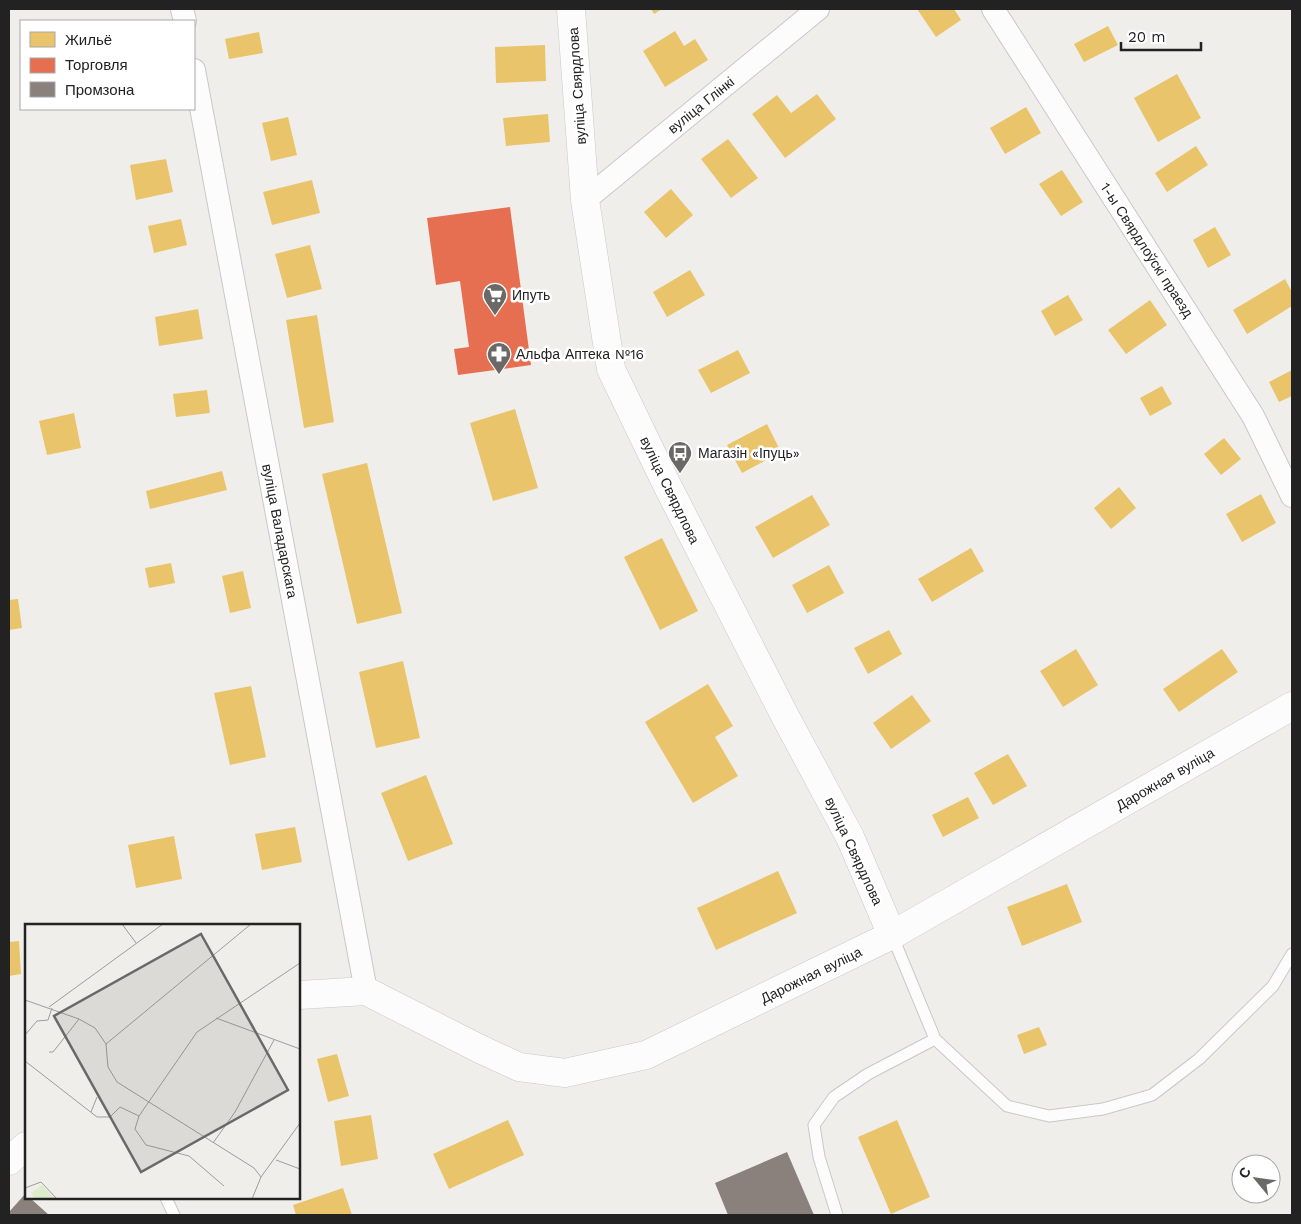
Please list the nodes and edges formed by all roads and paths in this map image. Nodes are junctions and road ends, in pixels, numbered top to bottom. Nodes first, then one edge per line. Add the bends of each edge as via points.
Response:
1 (571, 9) edge
2 (818, 9) edge
3 (993, 9) edge
4 (195, 75) edge
5 (585, 200) junction
6 (1292, 496) edge
7 (1292, 706) edge
8 (892, 936) junction
9 (1292, 954) edge
10 (366, 991) junction
11 (300, 994) edge
12 (935, 1039) junction
13 (25, 1147) edge
14 (9, 1161) edge
15 (166, 1199) edge
16 (174, 1215) edge
17 (837, 1215) edge

1 - 5 street, вуліца Свярдлова
2 - 5 street, вуліца Глінкі
3 - 6 street, 1-ы Свярдлоўскі праезд via 1253,416
4 - 10 street, вуліца Валадарскага
5 - 8 street, вуліца Свярдлова via 611,369 666,483 850,837
7 - 8 street, Дарожная вуліца
8 - 10 street, Дарожная вуліца via 646,1055 565,1073 519,1067
8 - 12 lane
9 - 12 lane via 1273,986 1199,1059 1152,1095 1103,1109 1049,1116 1007,1106
10 - 11 street, Дарожная вуліца
12 - 17 lane via 868,1074 834,1097 814,1125 819,1157
13 - 14 street
15 - 16 lane

